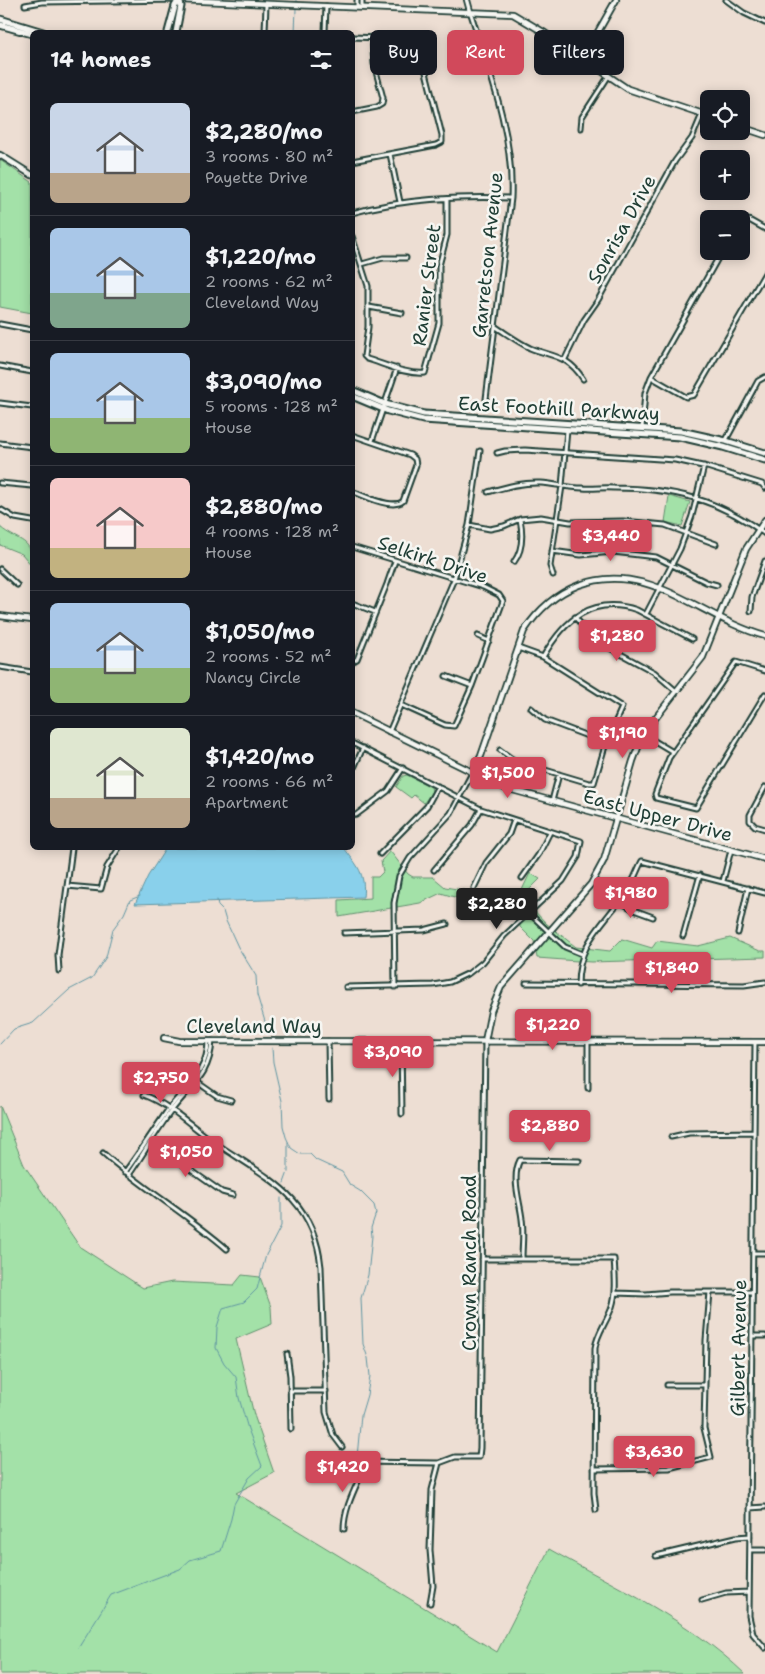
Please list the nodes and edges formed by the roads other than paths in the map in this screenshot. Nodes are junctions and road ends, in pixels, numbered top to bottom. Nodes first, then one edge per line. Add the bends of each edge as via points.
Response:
1 (179, 0) edge
2 (357, 0) edge
3 (362, 0) edge
4 (467, 0) edge
5 (616, 0) edge
6 (726, 0) edge
7 (266, 3) junction
8 (25, 5) dead end
9 (326, 5) junction
10 (359, 6) junction
11 (470, 11) junction
12 (0, 19) edge
13 (765, 23) edge
14 (0, 25) edge
15 (36, 30) edge
16 (169, 30) edge
17 (176, 30) edge
18 (264, 30) edge
19 (325, 30) edge
20 (538, 30) edge
21 (599, 30) edge
22 (30, 33) edge
23 (355, 37) edge
24 (370, 38) edge
25 (377, 75) edge
26 (427, 75) edge
27 (605, 75) edge
28 (608, 77) junction
29 (355, 111) edge
30 (700, 113) edge
31 (700, 119) edge
32 (581, 128) dead end
33 (750, 130) edge
34 (765, 135) edge
35 (390, 154) junction
36 (0, 155) edge
37 (355, 160) edge
38 (30, 174) edge
39 (511, 198) junction
40 (447, 200) junction
41 (400, 202) junction
42 (355, 212) edge
43 (750, 221) edge
44 (765, 229) edge
45 (355, 244) edge
46 (406, 258) dead end
47 (717, 260) edge
48 (362, 264) junction
49 (765, 273) edge
50 (369, 307) junction
51 (402, 313) dead end
52 (0, 324) edge
53 (496, 327) junction
54 (30, 330) edge
55 (564, 359) junction
56 (0, 366) edge
57 (397, 368) junction
58 (30, 372) edge
59 (651, 377) junction
60 (765, 377) edge
61 (582, 379) dead end
62 (355, 392) edge
63 (355, 397) edge
64 (486, 399) dead end
65 (0, 403) edge
66 (30, 407) edge
67 (384, 407) junction
68 (642, 428) junction
69 (567, 430) junction
70 (355, 435) edge
71 (372, 441) junction
72 (726, 441) junction
73 (0, 443) edge
74 (30, 447) edge
75 (480, 452) dead end
76 (566, 452) junction
77 (497, 453) dead end
78 (765, 453) edge
79 (765, 460) edge
80 (704, 466) junction
81 (0, 483) edge
82 (30, 486) edge
83 (562, 486) junction
84 (765, 488) edge
85 (355, 492) edge
86 (488, 492) dead end
87 (696, 499) junction
88 (0, 510) edge
89 (520, 519) junction
90 (557, 519) junction
91 (765, 520) edge
92 (30, 521) edge
93 (468, 525) junction
94 (758, 529) junction
95 (686, 532) junction
96 (765, 534) edge
97 (716, 544) dead end
98 (355, 548) edge
99 (552, 551) junction
100 (394, 561) junction
101 (765, 561) edge
102 (514, 562) dead end
103 (673, 564) junction
104 (0, 569) edge
105 (553, 575) dead end
106 (454, 579) junction
107 (18, 585) dead end
108 (718, 585) dead end
109 (660, 588) junction
110 (355, 604) edge
111 (751, 611) dead end
112 (375, 612) junction
113 (646, 614) junction
114 (0, 616) edge
115 (575, 617) junction
116 (720, 617) junction
117 (30, 620) edge
118 (478, 636) dead end
119 (765, 636) edge
120 (692, 639) dead end
121 (489, 640) junction
122 (518, 648) junction
123 (543, 657) junction
124 (355, 660) edge
125 (0, 667) edge
126 (765, 671) edge
127 (30, 672) edge
128 (446, 676) dead end
129 (472, 686) junction
130 (676, 691) junction
131 (765, 694) edge
132 (401, 705) junction
133 (531, 708) dead end
134 (355, 715) edge
135 (389, 732) junction
136 (644, 734) junction
137 (606, 743) junction
138 (355, 744) edge
139 (363, 748) junction
140 (500, 750) dead end
141 (673, 752) junction
142 (355, 766) edge
143 (403, 768) junction
144 (472, 773) junction
145 (559, 774) junction
146 (438, 786) junction
147 (765, 787) edge
148 (763, 795) edge
149 (459, 797) junction
150 (552, 801) junction
151 (480, 809) junction
152 (356, 815) dead end
153 (616, 819) junction
154 (514, 820) junction
155 (765, 829) edge
156 (550, 832) junction
157 (72, 850) edge
158 (118, 850) edge
159 (731, 850) junction
160 (380, 854) dead end
161 (765, 859) edge
162 (434, 870) dead end
163 (700, 875) junction
164 (522, 878) dead end
165 (723, 881) junction
166 (67, 886) junction
167 (474, 888) dead end
168 (748, 888) junction
169 (765, 893) edge
170 (619, 901) junction
171 (529, 913) junction
172 (653, 917) dead end
173 (447, 924) dead end
174 (394, 931) junction
175 (549, 932) junction
176 (344, 933) dead end
177 (738, 933) dead end
178 (683, 936) dead end
179 (582, 954) junction
180 (59, 971) dead end
181 (765, 982) edge
182 (526, 983) dead end
183 (578, 985) junction
184 (395, 986) junction
185 (346, 987) dead end
186 (164, 1038) dead end
187 (210, 1041) junction
188 (328, 1041) junction
189 (401, 1041) junction
190 (484, 1041) junction
191 (588, 1041) junction
192 (765, 1042) edge
193 (755, 1043) junction
194 (196, 1081) junction
195 (588, 1088) dead end
196 (144, 1095) dead end
197 (329, 1099) dead end
198 (232, 1100) dead end
199 (171, 1109) junction
200 (402, 1114) dead end
201 (755, 1132) junction
202 (671, 1137) dead end
203 (150, 1141) junction
204 (103, 1153) dead end
205 (579, 1161) dead end
206 (127, 1173) junction
207 (233, 1195) dead end
208 (227, 1249) dead end
209 (753, 1253) junction
210 (765, 1254) edge
211 (482, 1259) junction
212 (522, 1259) junction
213 (710, 1292) junction
214 (752, 1292) junction
215 (615, 1293) junction
216 (752, 1336) junction
217 (765, 1336) edge
218 (287, 1354) dead end
219 (667, 1385) dead end
220 (704, 1385) junction
221 (290, 1392) junction
222 (326, 1392) junction
223 (291, 1429) dead end
224 (342, 1447) dead end
225 (355, 1462) dead end
226 (366, 1463) junction
227 (439, 1463) junction
228 (594, 1469) junction
229 (765, 1507) edge
230 (750, 1508) junction
231 (596, 1510) dead end
232 (344, 1529) dead end
233 (750, 1536) junction
234 (750, 1550) junction
235 (765, 1550) edge
236 (656, 1556) dead end
237 (749, 1592) junction
238 (702, 1600) dead end
239 (430, 1603) dead end
240 (765, 1648) edge

1 - 7 street
1 - 8 street
1 - 16 main road
1 - 17 main road via 182,6
2 - 10 street
3 - 10 street
4 - 11 street, Garretson Avenue
5 - 21 street
6 - 13 street
7 - 9 street
7 - 18 street
9 - 10 street
9 - 19 street
10 - 11 street
11 - 20 street via 518,16
11 - 39 street, Garretson Avenue via 510,151
12 - 15 main road
14 - 22 main road
23 - 24 street
25 - 29 street via 382,104
26 - 35 street via 442,142
27 - 28 street
28 - 30 street via 628,89
28 - 32 street via 582,117
31 - 55 street, Sonrisa Drive
33 - 34 street
35 - 37 street
35 - 41 street
36 - 38 street
39 - 40 street
39 - 53 street, Garretson Avenue
40 - 41 street
40 - 57 street, Ranier Street via 447,235 439,266 438,323 425,373
41 - 42 street
43 - 44 street
45 - 48 street
46 - 48 street via 384,258
47 - 59 street
48 - 50 street
49 - 59 street via 697,393 686,396
50 - 51 street
50 - 57 street via 364,356
52 - 54 street
53 - 55 street via 532,348
53 - 64 street, Garretson Avenue
55 - 61 street via 576,367
56 - 58 street
57 - 67 street
59 - 68 street via 645,393
60 - 72 street via 758,381
62 - 67 main road, East Foothill Parkway
63 - 67 main road, East Foothill Parkway
65 - 66 street
67 - 68 main road, East Foothill Parkway via 443,416
67 - 69 main road, East Foothill Parkway via 414,418 443,422
67 - 71 street
68 - 72 main road, East Foothill Parkway via 681,431
69 - 76 street
69 - 79 main road, East Foothill Parkway via 680,437
70 - 71 street
71 - 85 street via 410,455 416,465 400,504
72 - 78 main road, East Foothill Parkway
73 - 74 street
75 - 93 street
76 - 77 street via 525,450
76 - 80 street via 675,460
76 - 83 street
80 - 84 street via 762,484
80 - 87 street
81 - 82 street
83 - 86 street via 519,484
83 - 87 street via 651,490
83 - 90 street
87 - 94 street via 727,510
87 - 95 street
88 - 92 street
89 - 90 street
89 - 93 street via 490,529
89 - 102 street via 519,555
90 - 95 street via 666,525
90 - 99 street
91 - 94 street
93 - 106 street
94 - 96 street
94 - 116 street via 746,549
95 - 97 street
95 - 103 street
98 - 100 street, Selkirk Drive
99 - 103 street via 581,555 613,552 656,557
99 - 105 street via 550,566
100 - 106 street, Selkirk Drive
100 - 112 street
101 - 111 street via 752,597
103 - 108 street
103 - 109 street
104 - 107 street
106 - 121 street, Selkirk Drive via 483,587 499,595 503,601
106 - 132 street
109 - 113 street
109 - 116 street
109 - 122 street via 632,579 607,578 569,588 534,616
110 - 112 street
112 - 124 street
113 - 115 street via 628,607 611,606 593,608
113 - 120 street
114 - 117 street
115 - 123 street via 555,636
115 - 130 street via 593,639 654,672
116 - 119 street
116 - 130 street via 703,657
118 - 121 street
121 - 129 street
122 - 123 street
122 - 144 street via 481,756
123 - 137 street via 622,707
125 - 127 street
126 - 141 street via 736,662
128 - 129 street
129 - 132 street via 454,726
130 - 136 street
131 - 141 street via 696,808 656,798 662,770
132 - 135 street
133 - 137 street via 545,720
134 - 135 street, East Upper Drive
135 - 144 street, East Upper Drive
136 - 141 street
136 - 153 street
137 - 145 street via 594,783
138 - 139 street
139 - 142 street
139 - 143 street
140 - 145 street via 514,761
143 - 146 street
143 - 152 street via 388,791
144 - 149 street
144 - 150 street, East Upper Drive via 505,788
145 - 150 street
146 - 149 street
146 - 160 street via 427,806
147 - 148 street
148 - 155 street via 750,815 750,821
149 - 151 street
149 - 174 street via 443,823 410,858 399,876 394,893
150 - 153 street, East Upper Drive
151 - 154 street
151 - 162 street via 472,825
153 - 159 street, East Upper Drive
153 - 175 street via 604,860 591,884
154 - 156 street
154 - 167 street via 509,834 486,863
156 - 164 street
156 - 171 street via 581,841 578,857 563,882
157 - 166 street
158 - 166 street via 107,867 101,889
159 - 161 street, East Upper Drive
159 - 165 street
163 - 165 street
163 - 170 street via 642,861
163 - 178 street
165 - 168 street
166 - 180 street via 58,954
168 - 169 street
168 - 177 street
170 - 172 street
170 - 179 street via 595,931
171 - 175 street
171 - 184 street via 470,973 433,985
173 - 174 street via 424,930
174 - 176 street
174 - 184 street
175 - 179 street via 565,947
175 - 190 street via 501,987 490,1011
179 - 183 street
181 - 183 street via 744,985
182 - 183 street
184 - 185 street
186 - 187 street, Cleveland Way
187 - 188 street, Cleveland Way
187 - 194 street via 205,1063
188 - 189 street, Cleveland Way
188 - 197 street
189 - 190 street, Cleveland Way
189 - 200 street
190 - 191 street, Cleveland Way
190 - 211 street, Crown Ranch Road
191 - 193 street, Cleveland Way
191 - 195 street
192 - 193 street, Cleveland Way
193 - 201 street, Gilbert Avenue
194 - 198 street via 217,1096
194 - 199 street
196 - 199 street
199 - 203 street
199 - 222 street via 277,1185 290,1196 313,1228 321,1267
201 - 202 street via 689,1133
201 - 209 street, Gilbert Avenue
203 - 206 street
203 - 207 street via 222,1192
204 - 206 street
205 - 212 street via 520,1160 516,1166 522,1220
206 - 208 street
209 - 210 street
209 - 214 street, Gilbert Avenue
211 - 212 street
211 - 227 street, Crown Ranch Road via 479,1457 450,1458
212 - 215 street via 614,1259
213 - 214 street
213 - 215 street
213 - 220 street
214 - 216 street, Gilbert Avenue
215 - 228 street via 595,1348
216 - 217 street
216 - 230 street, Gilbert Avenue
218 - 221 street
219 - 220 street
220 - 228 street via 704,1428 710,1457 669,1468
221 - 222 street
221 - 223 street
222 - 224 street via 326,1412 333,1435
225 - 226 street
226 - 227 street
226 - 232 street via 352,1495
227 - 239 street via 432,1490
228 - 231 street
229 - 230 street
230 - 233 street, Gilbert Avenue
233 - 234 street, Gilbert Avenue
233 - 236 street
234 - 235 street
234 - 237 street, Gilbert Avenue
237 - 238 street via 726,1593
237 - 240 street, Gilbert Avenue via 750,1626

